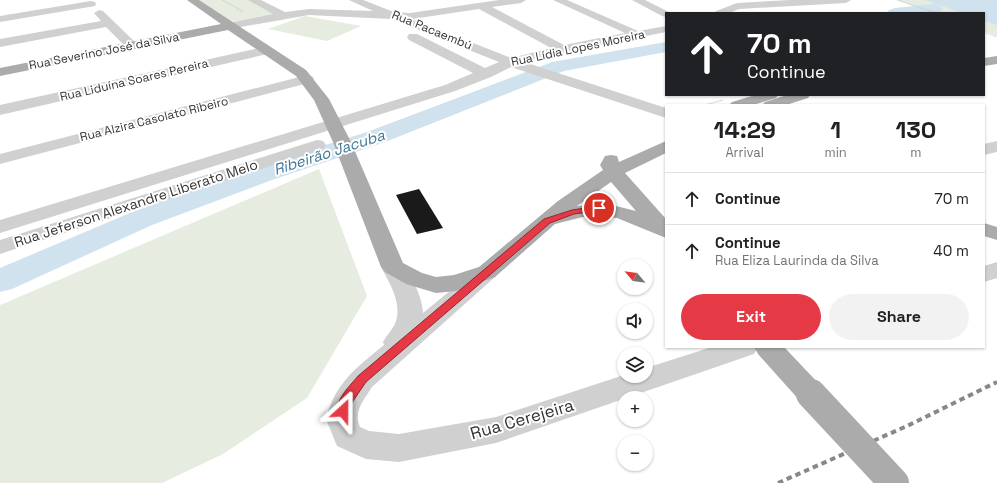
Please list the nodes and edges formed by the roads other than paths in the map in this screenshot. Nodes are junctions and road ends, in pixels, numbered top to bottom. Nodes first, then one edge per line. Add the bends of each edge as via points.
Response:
1 (192, 0) edge
2 (253, 0) edge
3 (355, 0) edge
4 (521, 0) edge
5 (558, 0) edge
6 (637, 0) edge
7 (722, 0) edge
8 (846, 0) edge
9 (821, 1) edge
10 (86, 2) edge
11 (322, 2) dead end
12 (481, 6) junction
13 (737, 6) junction
14 (722, 12) edge
15 (352, 14) junction
16 (665, 14) edge
17 (284, 15) junction
18 (397, 16) junction
19 (0, 19) edge
20 (109, 23) junction
21 (233, 28) junction
22 (389, 28) dead end
23 (665, 29) edge
24 (404, 33) dead end
25 (636, 34) junction
26 (0, 43) edge
27 (132, 46) junction
28 (562, 49) junction
29 (268, 50) junction
30 (997, 60) edge
31 (510, 62) junction
32 (985, 62) edge
33 (997, 67) edge
34 (985, 69) edge
35 (0, 72) edge
36 (486, 74) junction
37 (307, 79) junction
38 (768, 96) edge
39 (800, 96) edge
40 (740, 104) edge
41 (773, 104) edge
42 (0, 110) edge
43 (665, 113) edge
44 (665, 132) edge
45 (341, 140) junction
46 (665, 146) edge
47 (997, 146) edge
48 (985, 150) edge
49 (0, 158) edge
50 (613, 172) junction
51 (547, 221) junction
52 (0, 227) edge
53 (985, 229) edge
54 (665, 231) edge
55 (665, 231) edge
56 (997, 234) edge
57 (0, 247) edge
58 (393, 267) junction
59 (997, 269) edge
60 (487, 272) junction
61 (985, 274) edge
62 (741, 348) edge
63 (769, 348) edge
64 (372, 370) junction
65 (894, 483) edge

1 - 21 main road
2 - 17 street
3 - 18 street, Rua Pacaembú
4 - 12 street
5 - 25 street
6 - 16 street
7 - 13 street
8 - 9 street
9 - 13 street
10 - 19 street
10 - 20 street
11 - 15 street
12 - 18 street
12 - 28 street
13 - 14 street
15 - 17 street, Rua Severino José da Silva via 309,12
15 - 18 street, Rua Severino José da Silva
15 - 22 street
17 - 21 street, Rua Severino José da Silva
18 - 31 street, Rua Pacaembú
20 - 26 street
20 - 27 street
21 - 27 main road, Rua Severino José da Silva via 209,30
21 - 29 main road
23 - 25 street, Rua Lídia Lopes Moreira
24 - 36 street
25 - 28 street, Rua Lídia Lopes Moreira
27 - 35 main road, Rua Severino José da Silva
28 - 31 street, Rua Lídia Lopes Moreira
29 - 37 main road
29 - 42 street, Rua Liduína Soares Pereira
30 - 32 main road
31 - 36 street, Rua Lídia Lopes Moreira
31 - 43 street, Rua Pacaembú
33 - 34 main road
36 - 45 street, Rua Lídia Lopes Moreira via 450,88
37 - 45 main road via 321,99
37 - 49 street, Rua Alzira Casolato Ribeiro
38 - 40 main road
39 - 41 main road
44 - 50 main road via 613,158 609,162
45 - 52 street, Rua Jeferson Alexandre Liberato Melo
45 - 57 street, Rua Jeferson Alexandre Liberato Melo
45 - 58 main road
46 - 50 main road
47 - 48 street
50 - 51 main road
50 - 54 main road
51 - 55 main road via 572,212 599,208 627,214
51 - 60 main road
53 - 56 main road
58 - 60 main road via 414,279 436,285 456,283
58 - 64 street, Rua Cerejeira via 408,300 410,321 405,331
59 - 61 street
60 - 64 street, Rua Cerejeira
62 - 64 street, Rua Cerejeira via 496,430 399,448 366,445 348,436 341,420 345,402
63 - 65 main road, bridge

